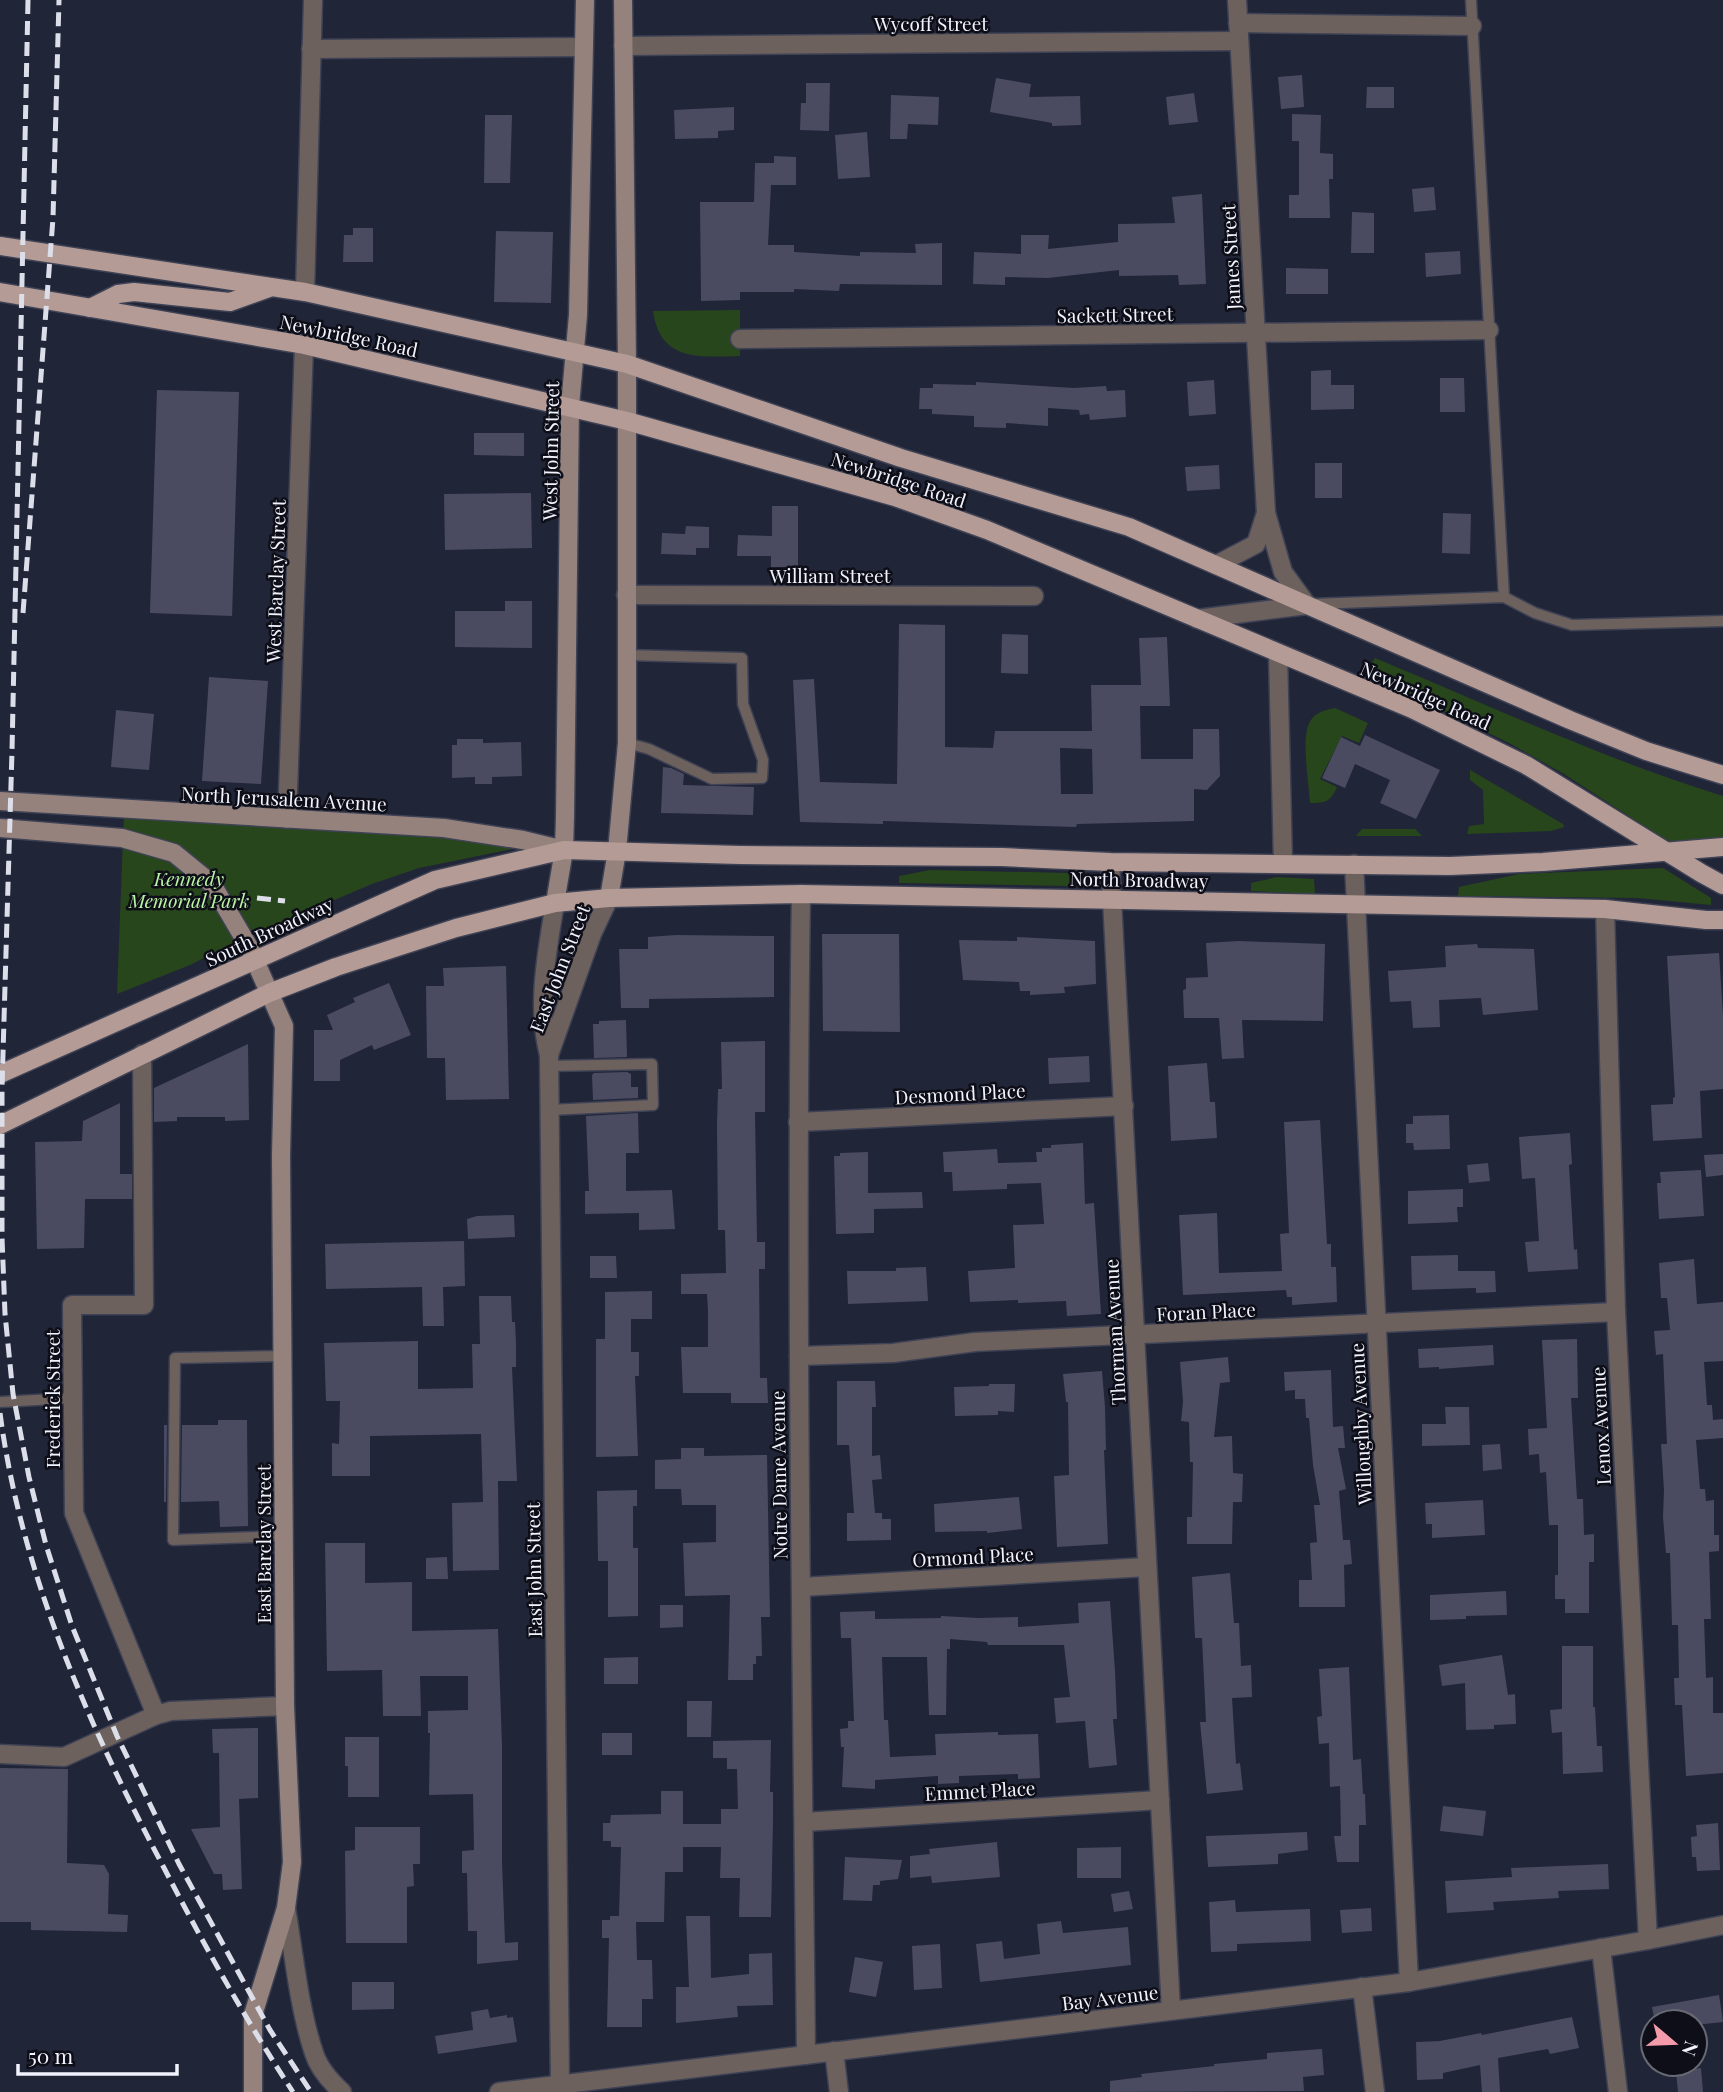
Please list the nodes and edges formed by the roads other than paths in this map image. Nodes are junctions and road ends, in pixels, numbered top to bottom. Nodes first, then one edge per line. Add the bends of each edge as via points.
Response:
1 (313, 0) edge
2 (585, 0) edge
3 (623, 0) edge
4 (1237, 0) edge
5 (1471, 0) edge
6 (1472, 26) junction
7 (1238, 32) junction
8 (623, 46) junction
9 (583, 47) junction
10 (312, 49) junction
11 (0, 246) edge
12 (271, 287) junction
13 (0, 292) edge
14 (305, 292) junction
15 (90, 308) junction
16 (1489, 330) junction
17 (1255, 333) junction
18 (740, 339) dead end
19 (304, 345) junction
20 (574, 352) junction
21 (628, 364) junction
22 (570, 406) junction
23 (627, 421) junction
24 (1266, 513) junction
25 (1216, 565) junction
26 (626, 595) junction
27 (1034, 596) dead end
28 (1504, 597) junction
29 (1307, 605) junction
30 (1197, 619) junction
31 (1723, 621) edge
32 (1278, 654) junction
33 (625, 655) junction
34 (627, 743) junction
35 (1723, 775) edge
36 (0, 801) edge
37 (287, 819) junction
38 (0, 828) edge
39 (1723, 847) edge
40 (564, 850) junction
41 (617, 851) junction
42 (1663, 851) junction
43 (1110, 862) junction
44 (1283, 863) junction
45 (1354, 864) junction
46 (1723, 885) edge
47 (801, 894) junction
48 (609, 898) junction
49 (1113, 899) junction
50 (555, 903) junction
51 (1356, 903) junction
52 (1605, 909) junction
53 (1723, 920) edge
54 (256, 961) junction
55 (269, 993) junction
56 (142, 1054) junction
57 (549, 1060) junction
58 (0, 1074) edge
59 (1124, 1106) junction
60 (549, 1110) junction
61 (798, 1122) junction
62 (0, 1125) edge
63 (1616, 1312) junction
64 (1377, 1324) junction
65 (1136, 1335) junction
66 (283, 1356) junction
67 (799, 1356) junction
68 (72, 1398) junction
69 (0, 1402) edge
70 (284, 1536) junction
71 (1147, 1567) junction
72 (801, 1587) junction
73 (285, 1706) junction
74 (156, 1715) junction
75 (0, 1754) edge
76 (1160, 1800) junction
77 (803, 1822) junction
78 (286, 1908) junction
79 (1723, 1925) edge
80 (1648, 1940) junction
81 (1601, 1948) junction
82 (1409, 1982) junction
83 (1362, 1987) junction
84 (1171, 2010) junction
85 (834, 2051) junction
86 (806, 2055) junction
87 (560, 2085) junction
88 (253, 2092) edge
89 (342, 2092) edge
90 (499, 2092) edge
91 (839, 2092) edge
92 (1375, 2092) edge
93 (1618, 2092) edge

1 - 10 street
2 - 9 main road, West John Street
3 - 8 main road
4 - 7 street, James Street
5 - 6 lane
6 - 7 street, Wycoff Street
6 - 16 lane
7 - 8 street, Wycoff Street
7 - 17 street, James Street
8 - 21 main road
9 - 10 street
9 - 20 main road, West John Street
10 - 14 street
11 - 12 main road, Newbridge Road
12 - 14 main road, Newbridge Road
12 - 15 main road via 230,302 134,292 118,294
13 - 15 main road, Newbridge Road
14 - 20 main road, Newbridge Road
15 - 19 main road, Newbridge Road
16 - 17 street, Sackett Street
16 - 28 lane
17 - 18 street, Sackett Street
17 - 24 street, James Street
19 - 22 main road, Newbridge Road
19 - 37 street, West Barclay Street
20 - 21 main road, Newbridge Road
20 - 22 main road, West John Street
21 - 23 main road
21 - 25 main road, Newbridge Road via 901,458 1129,527
22 - 23 main road, Newbridge Road
22 - 40 main road, West John Street
23 - 26 main road
23 - 30 main road, Newbridge Road via 895,497 987,530
24 - 25 street, James Street via 1256,544
24 - 29 street, James Street via 1283,572
25 - 29 main road, Newbridge Road
26 - 27 street, William Street
26 - 33 main road
28 - 29 lane
28 - 31 lane via 1572,625
29 - 30 street
29 - 35 main road, Newbridge Road via 1592,729
30 - 32 main road, Newbridge Road
32 - 42 main road, Newbridge Road via 1412,709 1526,765
32 - 44 street
33 - 34 main road
33 - 34 lane via 743,658 743,704 763,760 762,778 712,779
34 - 41 main road
36 - 37 main road, North Jerusalem Avenue
37 - 40 main road, North Jerusalem Avenue via 444,828
38 - 54 main road, East Barclay Street via 122,838 174,853 212,884
39 - 42 main road, North Broadway
40 - 41 main road, North Broadway
40 - 50 main road, West John Street
40 - 54 main road, South Broadway via 435,880
41 - 43 main road, North Broadway
41 - 48 main road
42 - 45 main road, North Broadway via 1450,866
42 - 46 main road, Newbridge Road
43 - 44 main road, North Broadway
43 - 49 street, Thorman Avenue
44 - 45 main road, North Broadway
45 - 51 street, Willoughby Avenue
47 - 48 main road, North Broadway
47 - 49 main road, North Broadway
47 - 61 street, Notre Dame Avenue
48 - 50 main road, North Broadway
48 - 57 street, East John Street via 587,946
49 - 51 main road, North Broadway
49 - 59 street, Thorman Avenue
50 - 55 main road via 456,928
50 - 57 street, East John Street via 544,966 544,1034
51 - 52 main road, North Broadway
51 - 64 street, Willoughby Avenue
52 - 53 main road, North Broadway
52 - 63 street, Lenox Avenue
54 - 55 main road, East Barclay Street
54 - 58 main road, South Broadway
55 - 56 main road
55 - 66 main road, East Barclay Street via 284,1026
56 - 62 main road
56 - 68 street, Frederick Street via 144,1305 72,1305
57 - 60 street, East John Street
57 - 60 lane via 652,1064 653,1105
59 - 61 street, Desmond Place
59 - 65 street, Thorman Avenue
60 - 87 street, East John Street
61 - 67 street, Notre Dame Avenue
63 - 64 street, Foran Place
63 - 80 street, Lenox Avenue
64 - 65 street, Foran Place
64 - 82 street, Willoughby Avenue
65 - 67 street, Foran Place
65 - 71 street, Thorman Avenue
66 - 70 main road, East Barclay Street
66 - 70 lane via 175,1358 173,1540
67 - 72 street, Notre Dame Avenue
68 - 69 lane
68 - 74 street, Frederick Street via 74,1513
70 - 73 main road, East Barclay Street
71 - 72 street, Ormond Place
71 - 76 street, Thorman Avenue
72 - 77 street, Notre Dame Avenue
73 - 74 street
73 - 78 main road, East Barclay Street via 292,1862
74 - 75 street via 64,1757
76 - 77 street, Emmet Place
76 - 84 street, Thorman Avenue
77 - 86 street, Notre Dame Avenue
78 - 88 main road, East Barclay Street via 253,2015
78 - 89 street via 314,2054
79 - 80 street, Bay Avenue
80 - 81 street, Bay Avenue
81 - 82 street, Bay Avenue
81 - 93 street
82 - 83 street, Bay Avenue
83 - 84 street, Bay Avenue
83 - 92 street
84 - 85 street, Bay Avenue
85 - 86 street, Bay Avenue
85 - 91 street
86 - 87 street, Bay Avenue
87 - 90 street, Bay Avenue

